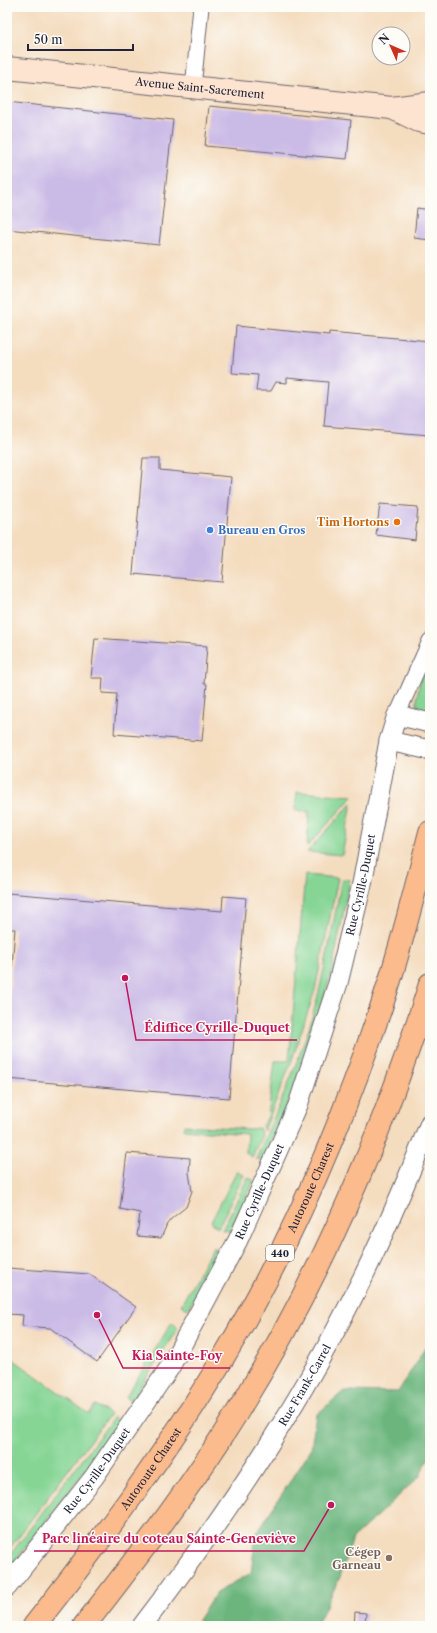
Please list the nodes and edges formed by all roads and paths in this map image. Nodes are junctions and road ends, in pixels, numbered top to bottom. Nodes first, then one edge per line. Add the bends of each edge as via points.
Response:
1 (201, 7) edge
2 (7, 68) edge
3 (193, 88) junction
4 (430, 103) edge
5 (392, 108) junction
6 (430, 123) edge
7 (430, 641) edge
8 (397, 715) junction
9 (430, 723) edge
10 (389, 740) junction
11 (430, 750) edge
12 (430, 832) edge
13 (430, 984) edge
14 (430, 1123) edge
15 (7, 1587) edge
16 (34, 1626) edge
17 (84, 1626) edge
18 (142, 1626) edge

1 - 3 street
2 - 3 main road, Avenue Saint-Sacrement
3 - 5 main road, Avenue Saint-Sacrement
4 - 5 main road, Avenue Saint-Sacrement
5 - 6 main road, Avenue Saint-Sacrement
7 - 8 street, Rue Cyrille-Duquet
8 - 9 street
8 - 10 street, Rue Cyrille-Duquet
10 - 11 street
10 - 15 street, Rue Cyrille-Duquet via 362,884 338,983 298,1105 238,1240 170,1367 94,1477
12 - 16 highway, Autoroute Charest / 440 via 399,950 366,1049 325,1155 278,1257 224,1356 164,1452 121,1513
13 - 17 highway via 381,1125 336,1230 295,1311 242,1404 196,1475 158,1530
14 - 18 street, Rue Frank-Carrel via 359,1287 287,1418 242,1489

